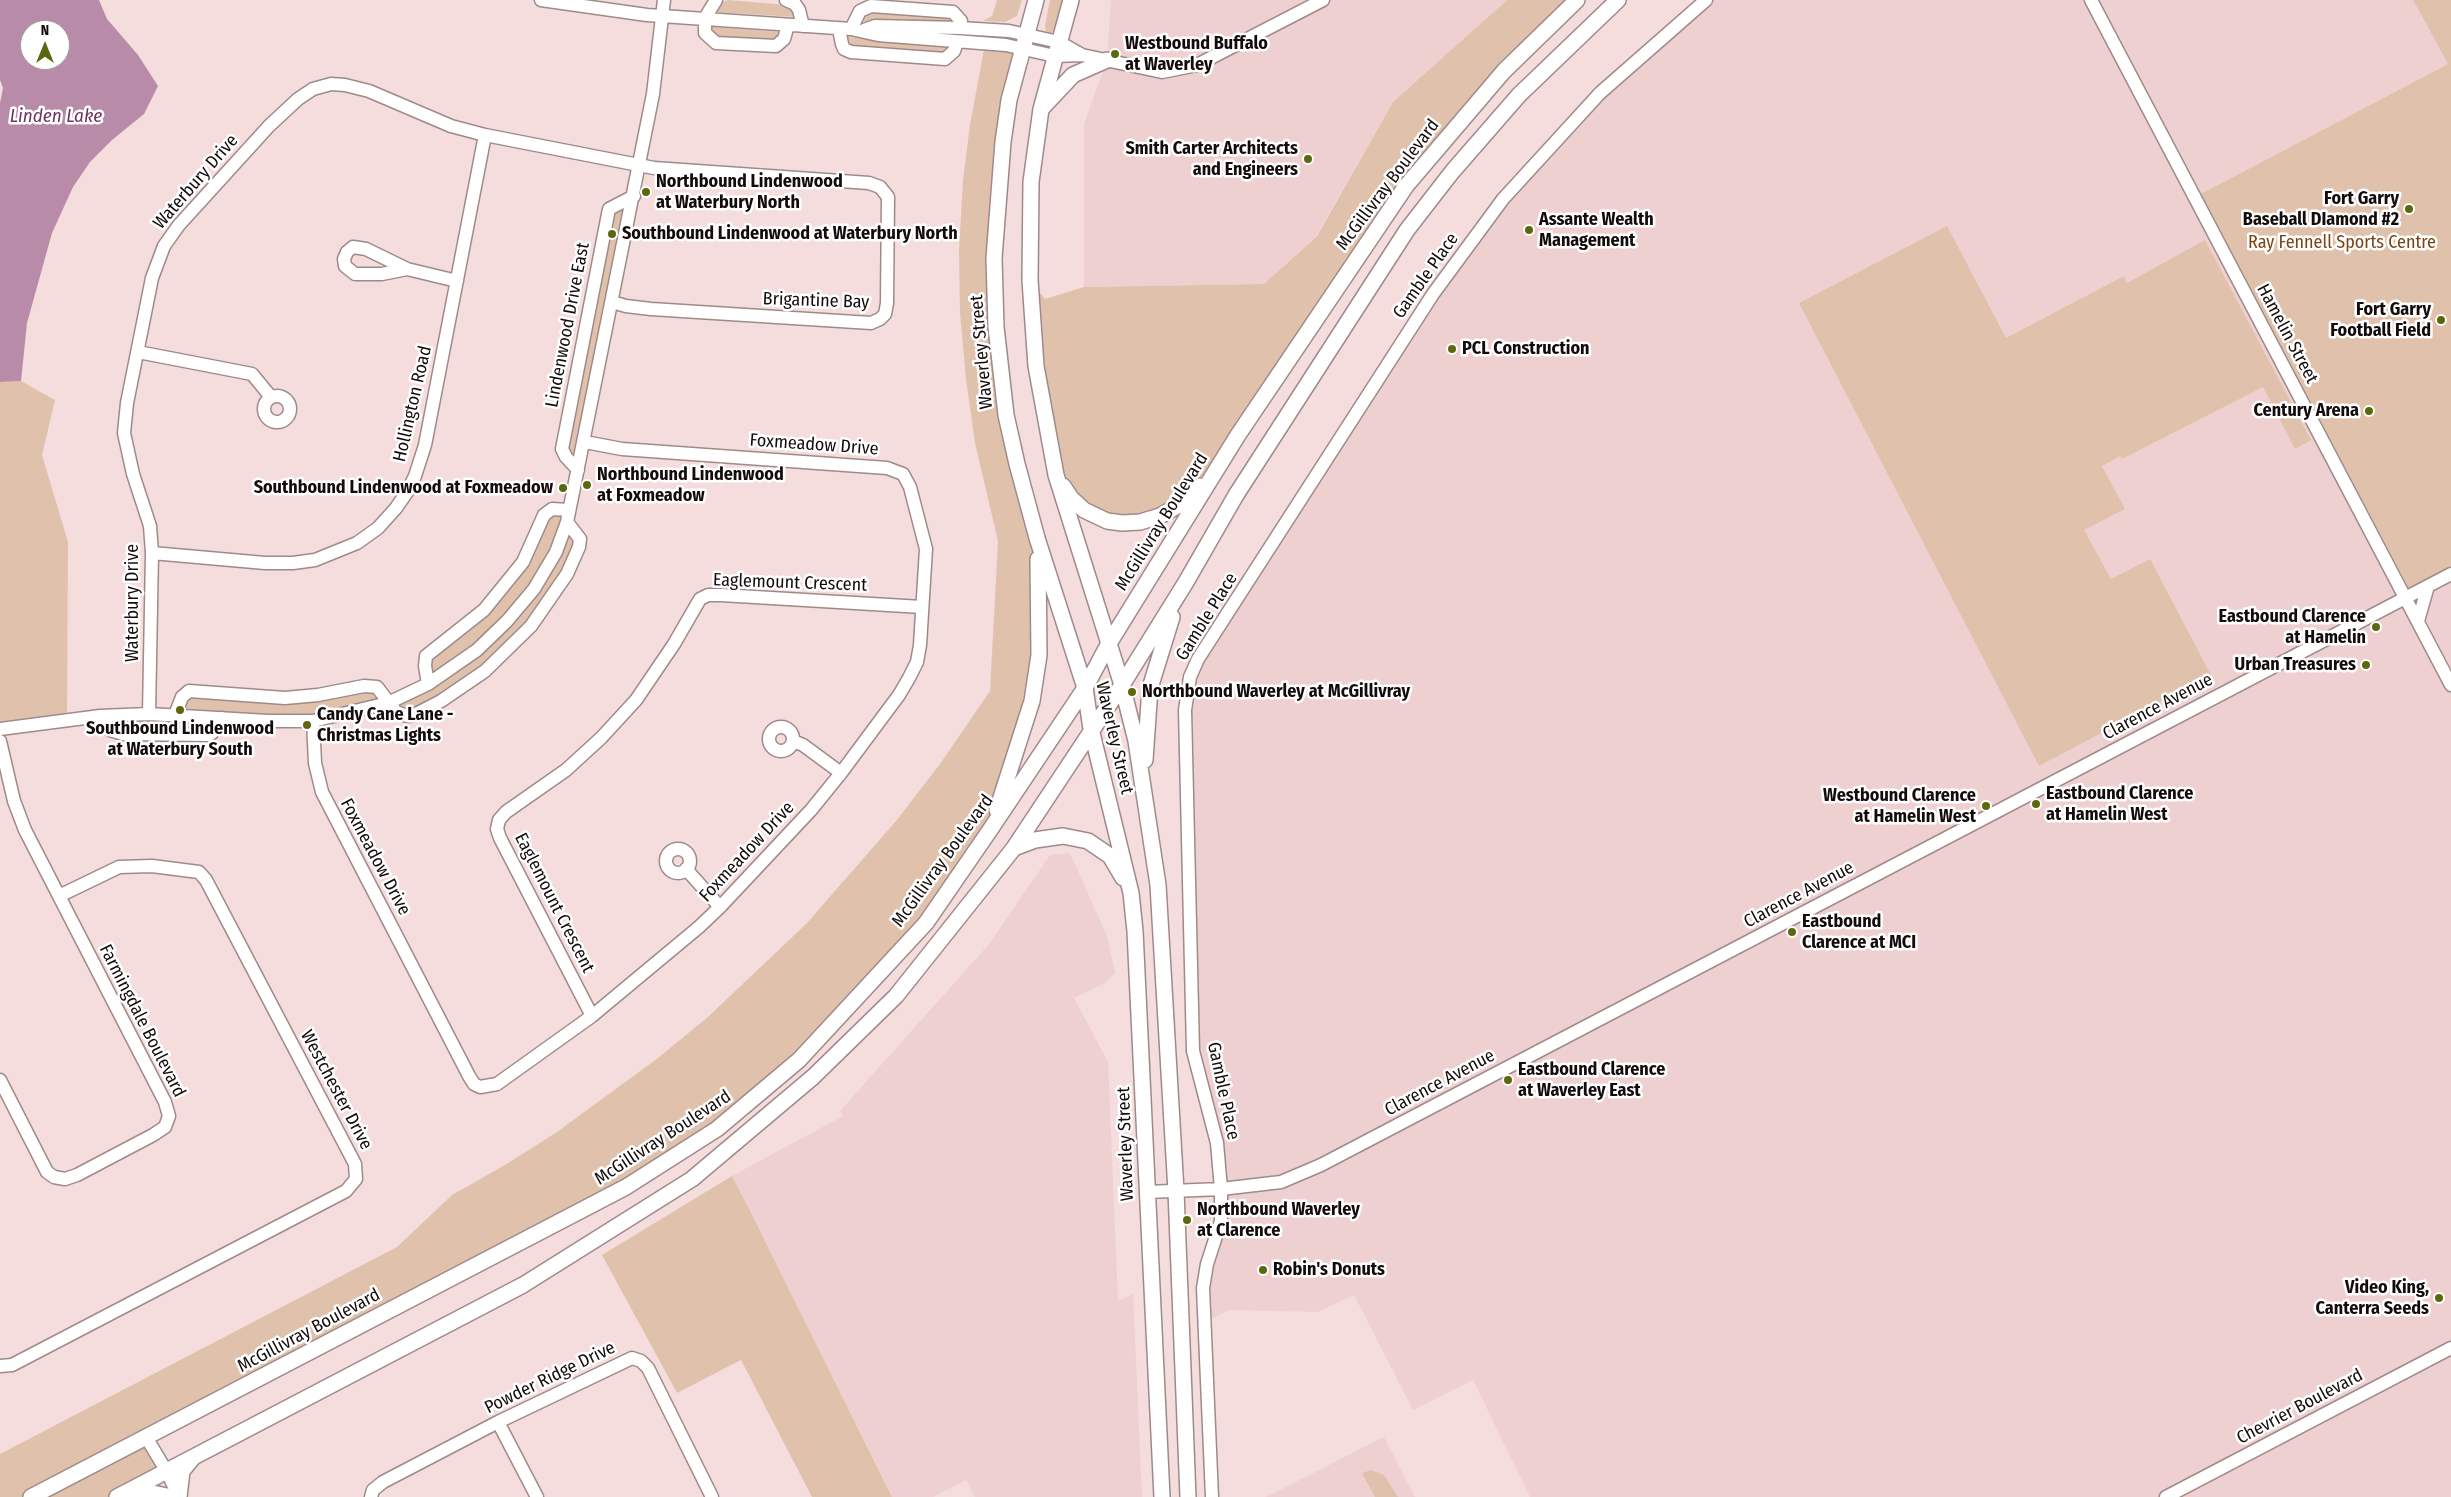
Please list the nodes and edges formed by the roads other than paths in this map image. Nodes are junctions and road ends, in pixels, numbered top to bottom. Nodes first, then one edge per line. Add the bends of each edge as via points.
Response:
1 (541, 0) edge
2 (664, 0) edge
3 (716, 0) edge
4 (786, 0) edge
5 (1036, 0) edge
6 (1071, 0) edge
7 (1323, 0) edge
8 (1577, 0) edge
9 (1618, 0) edge
10 (1706, 0) edge
11 (2091, 0) edge
12 (661, 16) junction
13 (705, 18) junction
14 (788, 25) junction
15 (803, 26) junction
16 (960, 28) junction
17 (852, 29) junction
18 (957, 42) junction
19 (1025, 42) junction
20 (1057, 49) junction
21 (1107, 60) junction
22 (1041, 109) junction
23 (485, 135) junction
24 (639, 165) junction
25 (634, 196) junction
26 (407, 269) dead end
27 (457, 281) junction
28 (612, 302) junction
29 (138, 352) junction
30 (271, 397) dead end
31 (1238, 435) junction
32 (585, 442) junction
33 (578, 470) junction
34 (1056, 475) junction
35 (568, 516) junction
36 (1037, 538) junction
37 (152, 553) junction
38 (2451, 574) edge
39 (1186, 582) junction
40 (2428, 586) junction
41 (2406, 597) junction
42 (922, 608) junction
43 (2418, 621) junction
44 (1108, 645) junction
45 (428, 684) junction
46 (2451, 685) edge
47 (1122, 686) junction
48 (1085, 688) junction
49 (388, 703) junction
50 (149, 714) junction
51 (176, 715) junction
52 (100, 716) junction
53 (222, 718) junction
54 (313, 720) junction
55 (0, 729) edge
56 (1091, 730) junction
57 (0, 741) edge
58 (793, 741) dead end
59 (842, 773) junction
60 (1144, 787) junction
61 (990, 830) junction
62 (1014, 848) junction
63 (686, 869) dead end
64 (1132, 893) junction
65 (59, 896) junction
66 (720, 906) junction
67 (592, 1016) junction
68 (0, 1080) edge
69 (1221, 1189) junction
70 (1176, 1191) junction
71 (1146, 1192) junction
72 (2451, 1348) edge
73 (0, 1366) edge
74 (498, 1422) junction
75 (146, 1437) junction
76 (192, 1458) junction
77 (167, 1472) junction
78 (133, 1489) junction
79 (31, 1497) edge
80 (117, 1497) edge
81 (172, 1497) edge
82 (179, 1497) edge
83 (371, 1497) edge
84 (537, 1497) edge
85 (712, 1497) edge
86 (1162, 1497) edge
87 (1188, 1497) edge
88 (1212, 1497) edge
89 (2166, 1497) edge

1 - 12 street
2 - 12 street
3 - 13 street
4 - 15 street via 799,10
5 - 19 main road, Waverley Street
6 - 20 main road, Waverley Street
7 - 21 street via 1197,65 1162,72
8 - 31 main road, McGillivray Boulevard via 1504,71 1406,186
9 - 39 main road via 1519,95 1407,230 1236,496
10 - 69 street, Gamble Place via 1600,93 1503,199 1433,294 1198,659 1190,677 1185,710 1193,1051 1217,1143
11 - 41 street, Hamelin Street
12 - 13 street
12 - 24 street via 654,94
13 - 14 street
13 - 14 street via 705,33 716,43 724,44 776,46 784,39
14 - 15 street
15 - 17 street
16 - 17 street via 876,26
16 - 17 street via 961,21 953,12 871,6 860,10
16 - 19 street
17 - 18 street via 878,35
17 - 18 street via 842,44 850,52 945,58 954,51
18 - 19 street via 1006,45
19 - 20 street
19 - 36 main road, Waverley Street via 1009,100 994,258 996,326 1006,414
20 - 21 street
20 - 22 main road, Waverley Street
21 - 22 main road via 1073,75
22 - 34 main road, Waverley Street via 1031,182 1030,280 1036,366
23 - 24 street, Waterbury Drive
23 - 27 street, Hollington Road
23 - 29 street, Waterbury Drive via 451,126 369,91 331,84 313,89 263,133 198,202 164,246 152,278
24 - 25 street
24 - 28 street, Brigantine Bay via 869,183 880,187 888,197 889,206 885,314 871,323 857,324 651,309
25 - 28 street
25 - 33 street, Lindenwood Drive East via 609,209 562,449
26 - 27 street
27 - 37 street, Hollington Road via 421,461 407,492 378,528 337,553 293,563
28 - 32 street
29 - 30 street via 252,374
29 - 37 street, Waterbury Drive via 124,433 150,526
31 - 34 main road via 1193,494 1160,516 1140,522 1107,521 1090,514 1071,498
31 - 44 main road, McGillivray Boulevard
32 - 33 street
32 - 42 street, Foxmeadow Drive via 622,449 887,468 903,474 910,486 926,549
33 - 35 street
34 - 44 main road, Waverley Street
35 - 45 street via 556,552 534,589 477,650
35 - 45 street via 552,509 544,515 523,562 484,610 426,656
35 - 49 street via 580,539 579,547 550,600 509,650 485,672 414,715 396,712
36 - 48 main road, Waverley Street
36 - 61 main road via 1039,655 1032,701
37 - 50 street, Waterbury Drive
38 - 40 street, Clarence Avenue
39 - 47 main road
39 - 60 main road via 1150,688
40 - 41 street, Clarence Avenue
40 - 43 street
41 - 43 street, Hamelin Street
41 - 69 street, Clarence Avenue via 1321,1165 1282,1182
42 - 59 street, Foxmeadow Drive via 920,645 910,678
42 - 67 street, Eaglemount Crescent via 722,594 700,599 636,700 566,770 499,820 500,838
43 - 46 street, Hamelin Street
44 - 47 main road, Waverley Street
44 - 48 main road, McGillivray Boulevard
45 - 49 street
47 - 56 main road
47 - 60 main road, Waverley Street
48 - 56 main road, Waverley Street
48 - 61 main road, McGillivray Boulevard
49 - 51 street via 377,687 364,686 285,698 189,691 182,697
49 - 54 street
50 - 51 street
50 - 52 street
51 - 53 street
52 - 53 street via 110,730 123,734 208,734
52 - 55 street
53 - 54 street
54 - 67 street, Foxmeadow Drive via 315,763 322,792 474,1084 480,1087 497,1084
56 - 62 main road
56 - 64 main road, Waverley Street
57 - 65 street, Farmingdale Boulevard via 14,801 25,830
58 - 59 street
59 - 66 street, Foxmeadow Drive
60 - 70 main road, Waverley Street via 1158,885
61 - 75 main road, McGillivray Boulevard via 926,923 799,1060 717,1130 626,1187
62 - 64 main road via 1035,840 1064,836 1088,841 1110,856
62 - 76 main road via 896,996 813,1076 692,1179 523,1285
63 - 66 street
64 - 71 main road, Waverley Street
65 - 68 street, Farmingdale Boulevard via 165,1102 169,1116 165,1127 153,1135 78,1175 54,1178 47,1172
65 - 73 street, Westchester Drive via 119,867 152,866 199,872 355,1164 356,1179 346,1191 12,1365
66 - 67 street, Foxmeadow Drive
69 - 70 street, Clarence Avenue
69 - 88 street, Gamble Place via 1221,1221 1206,1264 1204,1288
70 - 71 street, Clarence Avenue
70 - 87 main road, Waverley Street
71 - 86 main road, Waverley Street
72 - 89 street, Chevrier Boulevard
74 - 83 street, Powder Ridge Drive via 383,1482 372,1490
74 - 84 street
74 - 85 street, Powder Ridge Drive via 623,1361 632,1358 641,1361 648,1368
75 - 77 street
75 - 79 main road, McGillivray Boulevard
76 - 77 main road
76 - 82 main road via 182,1471
77 - 78 main road
77 - 82 street
78 - 80 main road
78 - 81 main road

